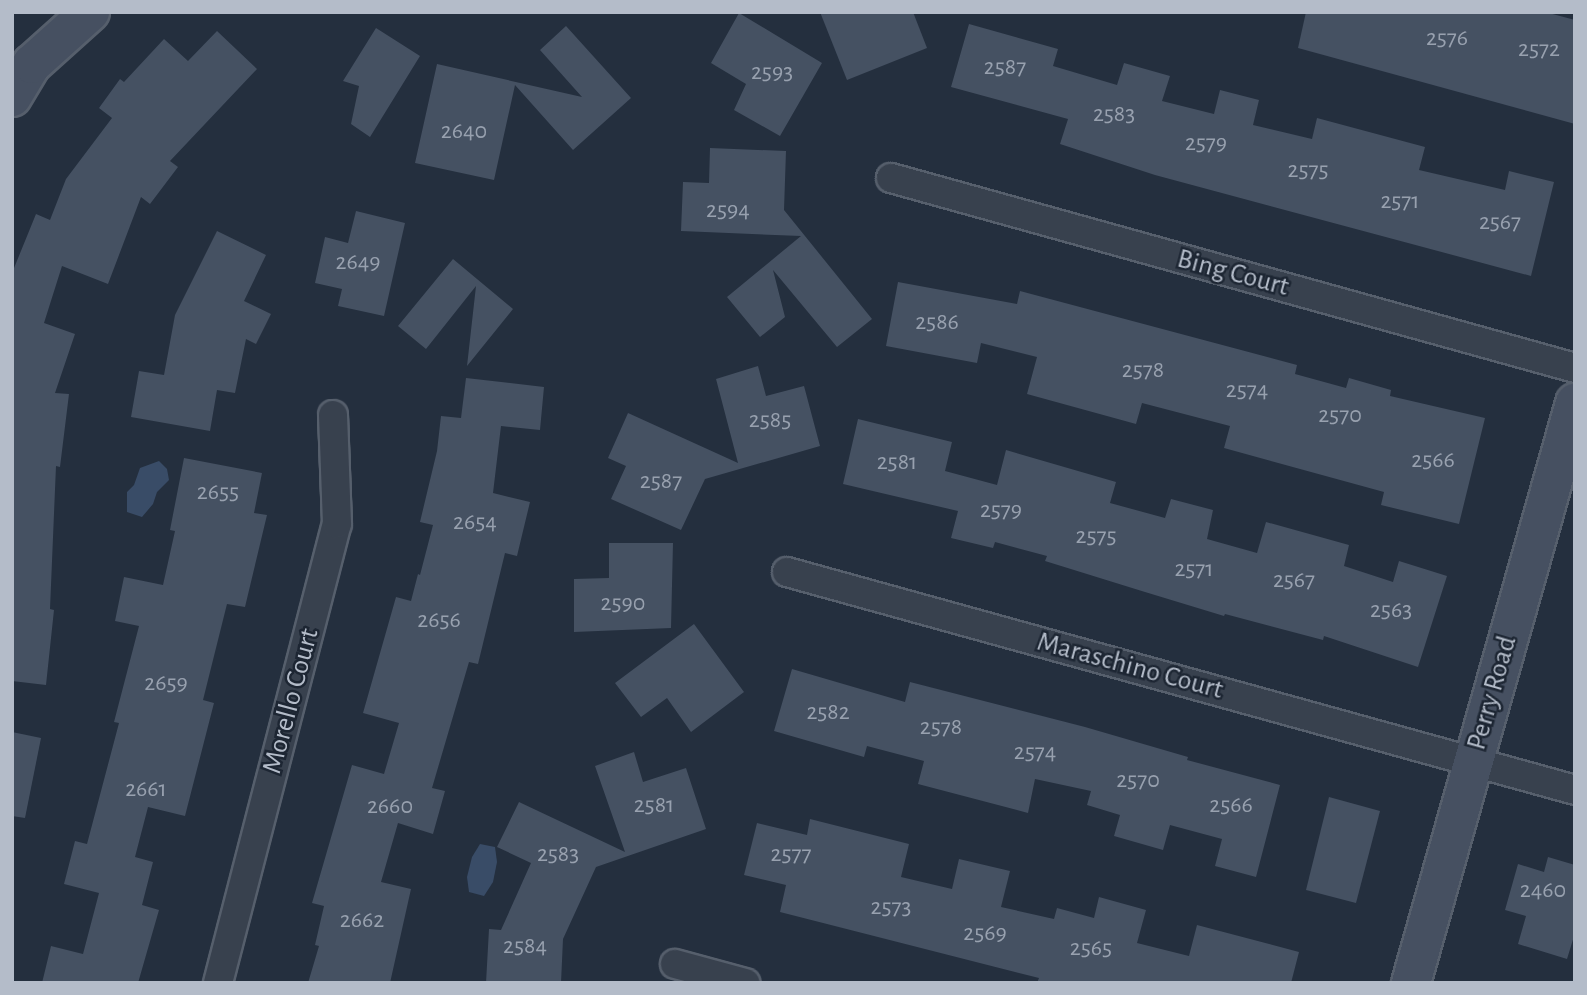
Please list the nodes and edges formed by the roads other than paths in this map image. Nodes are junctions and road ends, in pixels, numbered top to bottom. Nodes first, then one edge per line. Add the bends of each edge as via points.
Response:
1 (90, 12) edge
2 (12, 97) edge
3 (891, 178) dead end
4 (1575, 368) edge
5 (1575, 403) edge
6 (333, 415) dead end
7 (787, 572) dead end
8 (1473, 761) junction
9 (1575, 790) edge
10 (675, 964) dead end
11 (218, 983) edge
12 (745, 983) edge
13 (1411, 983) edge

1 - 2 street via 32,64
3 - 4 street, Bing Court
5 - 8 street, Perry Road
6 - 11 street, Morello Court via 337,524
7 - 8 street, Maraschino Court
8 - 9 street, Maraschino Court
8 - 13 street, Perry Road
10 - 12 street

